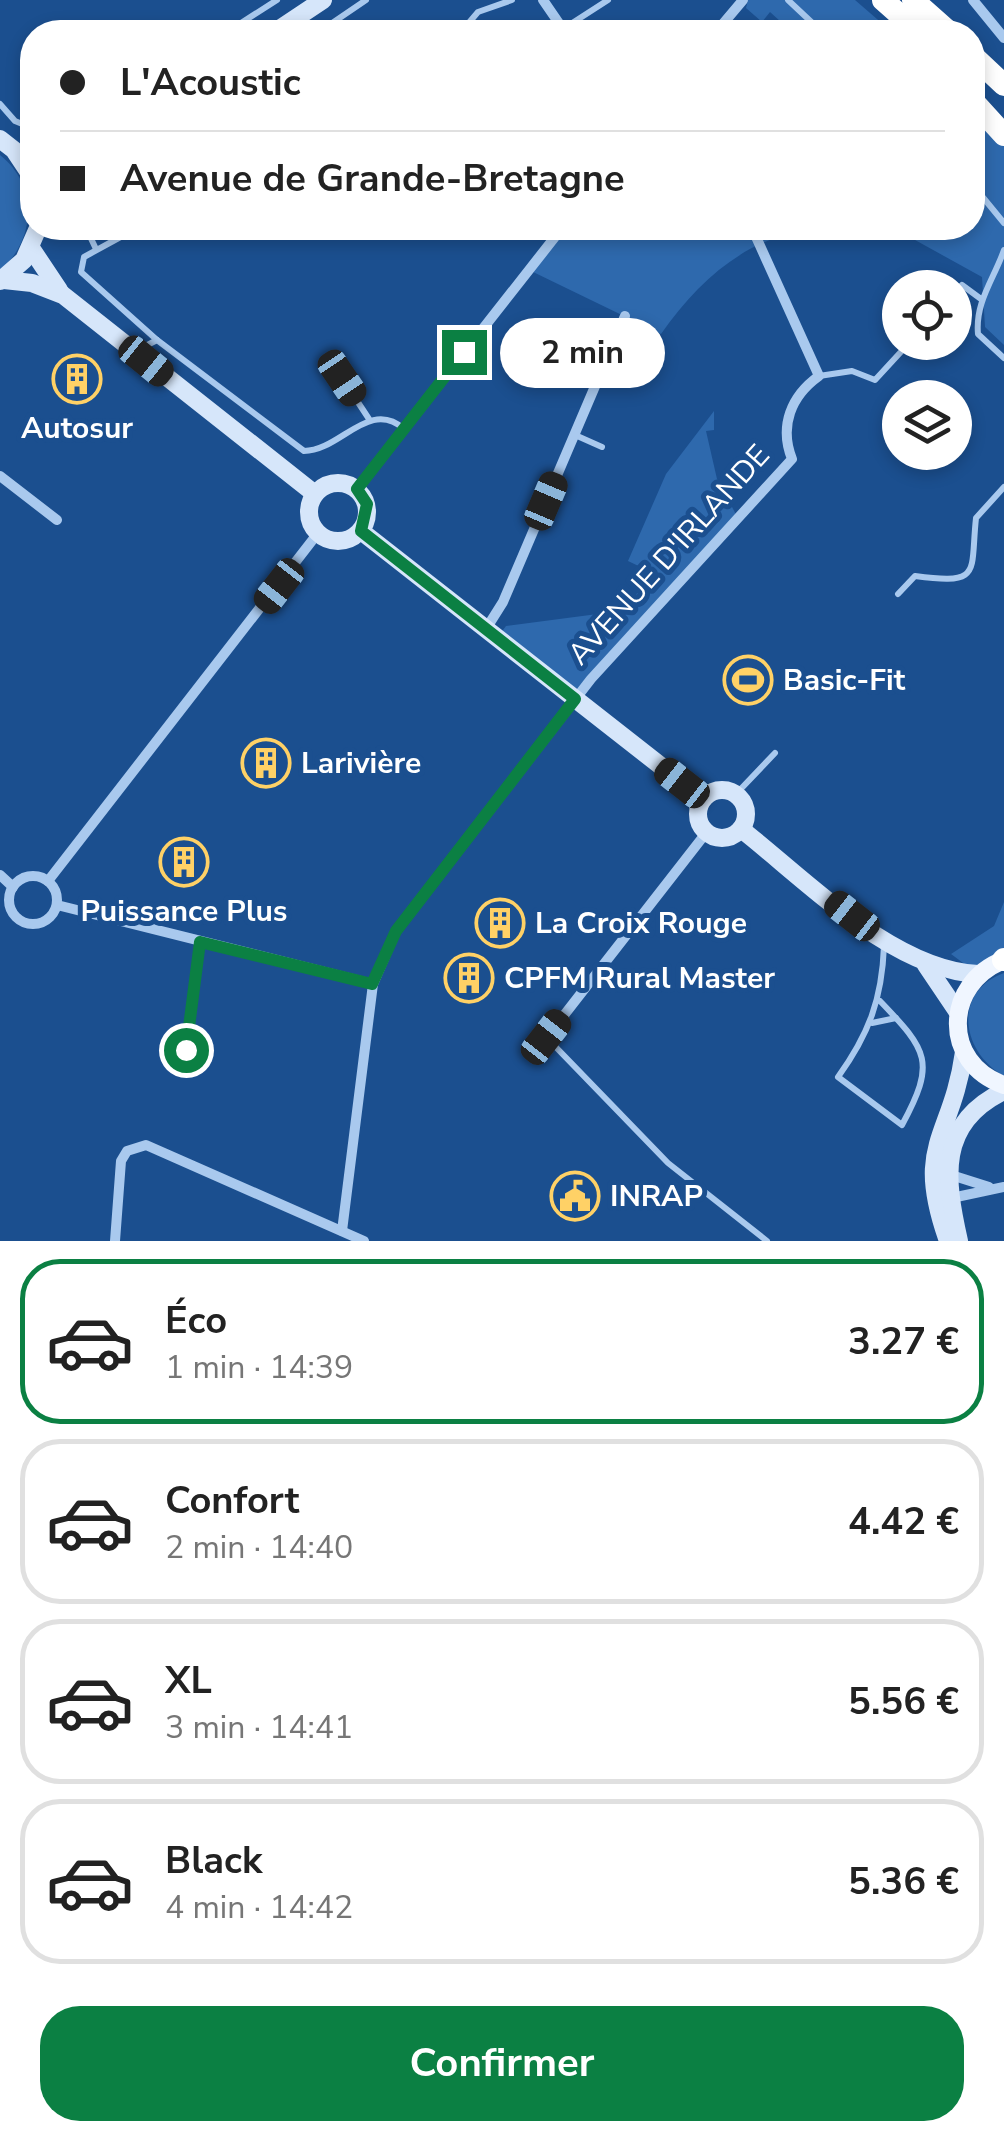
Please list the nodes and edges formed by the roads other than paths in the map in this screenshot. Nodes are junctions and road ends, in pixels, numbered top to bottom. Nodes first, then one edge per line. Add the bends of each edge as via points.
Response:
1 (277, 0) edge
2 (323, 0) edge
3 (366, 0) edge
4 (512, 0) edge
5 (608, 0) edge
6 (743, 0) edge
7 (788, 0) edge
8 (872, 0) edge
9 (883, 0) edge
10 (913, 0) edge
11 (973, 0) edge
12 (247, 20) edge
13 (293, 20) edge
14 (336, 20) edge
15 (472, 20) edge
16 (580, 20) edge
17 (726, 20) edge
18 (809, 20) edge
19 (891, 20) edge
20 (906, 20) edge
21 (936, 20) edge
22 (1004, 38) edge
23 (985, 67) edge
24 (1004, 85) edge
25 (985, 94) edge
26 (0, 104) edge
27 (1004, 112) edge
28 (985, 114) edge
29 (20, 124) edge
30 (1004, 134) edge
31 (985, 200) edge
32 (1004, 224) edge
33 (34, 240) edge
34 (91, 240) edge
35 (114, 240) edge
36 (553, 240) edge
37 (757, 240) edge
38 (31, 248) junction
39 (96, 250) junction
40 (1004, 250) edge
41 (2, 280) edge
42 (972, 293) edge
43 (62, 295) junction
44 (981, 299) junction
45 (624, 316) dead end
46 (157, 340) junction
47 (134, 352) junction
48 (1004, 358) edge
49 (893, 360) edge
50 (819, 376) junction
51 (342, 378) dead end
52 (369, 419) junction
53 (404, 429) junction
54 (574, 434) junction
55 (602, 447) dead end
56 (0, 476) edge
57 (1004, 488) edge
58 (357, 489) junction
59 (315, 494) junction
60 (57, 520) dead end
61 (361, 531) junction
62 (318, 534) junction
63 (898, 594) dead end
64 (486, 629) junction
65 (575, 699) junction
66 (775, 753) dead end
67 (736, 794) junction
68 (702, 799) junction
69 (741, 828) junction
70 (706, 833) junction
71 (0, 875) edge
72 (48, 880) junction
73 (13, 887) junction
74 (56, 905) junction
75 (884, 940) junction
76 (200, 942) junction
77 (1004, 959) edge
78 (605, 962) junction
79 (926, 965) junction
80 (978, 974) junction
81 (372, 984) junction
82 (634, 985) dead end
83 (880, 1001) junction
84 (958, 1011) junction
85 (896, 1018) junction
86 (871, 1023) junction
87 (546, 1037) joint
88 (964, 1052) junction
89 (196, 1067) dead end
90 (1004, 1088) edge
91 (940, 1174) junction
92 (1004, 1187) edge
93 (990, 1188) junction
94 (940, 1196) junction
95 (342, 1231) junction
96 (115, 1241) edge
97 (364, 1241) edge
98 (767, 1241) edge
99 (948, 1241) edge
100 (959, 1241) edge

1 - 12 lane
2 - 13 street
3 - 14 lane
4 - 15 lane
5 - 16 lane
6 - 17 street
7 - 18 lane
8 - 19 highway
9 - 20 highway
10 - 21 highway
11 - 22 street
23 - 24 highway
25 - 27 highway
26 - 29 lane
28 - 30 highway
31 - 32 lane
33 - 38 street
34 - 39 lane
35 - 39 lane
36 - 53 street
37 - 50 street
38 - 41 street
38 - 43 street
39 - 46 lane via 80,267
40 - 44 lane
41 - 43 street
42 - 44 lane
43 - 47 street
44 - 48 lane via 978,334
45 - 54 street
46 - 47 lane
46 - 52 lane via 304,451 330,445
47 - 59 street
49 - 50 lane via 875,380 852,371
50 - 65 street, AVENUE D'IRLANDE via 798,393 787,418 788,467
51 - 52 lane
52 - 53 lane via 394,420
53 - 58 street
54 - 55 lane
54 - 64 street
56 - 60 street
57 - 63 lane via 976,518 975,564 967,574 952,581 916,576
58 - 59 street via 330,484
58 - 61 street via 367,504
59 - 62 street via 309,518
61 - 62 street via 345,541
61 - 64 street
62 - 72 street
64 - 65 street
65 - 68 street
65 - 81 street, AVENUE D'IRLANDE via 396,931
66 - 67 lane
67 - 68 street via 722,790
67 - 69 street via 745,807
68 - 70 street via 698,820
69 - 70 street via 728,838
69 - 75 street
70 - 78 street
71 - 73 street
72 - 73 street via 29,876
72 - 74 street
73 - 74 street via 10,909 20,920 42,922
74 - 76 street
75 - 79 street
75 - 83 lane
76 - 81 street
76 - 89 street via 186,1050
77 - 80 main road
78 - 82 lane
78 - 87 street
79 - 80 street
79 - 84 street
80 - 84 main road
81 - 95 street, AVENUE D'IRLANDE
83 - 85 lane
83 - 86 lane
84 - 88 main road
85 - 86 lane
85 - 86 lane via 924,1065 924,1084 902,1125 838,1077
87 - 98 lane via 668,1163
88 - 90 main road
88 - 91 street via 959,1088 938,1133
90 - 91 street via 970,1112
91 - 93 street
91 - 94 street
92 - 93 street
93 - 94 street
94 - 99 street
94 - 100 street
95 - 96 street via 146,1145 127,1151 121,1161
95 - 97 street

